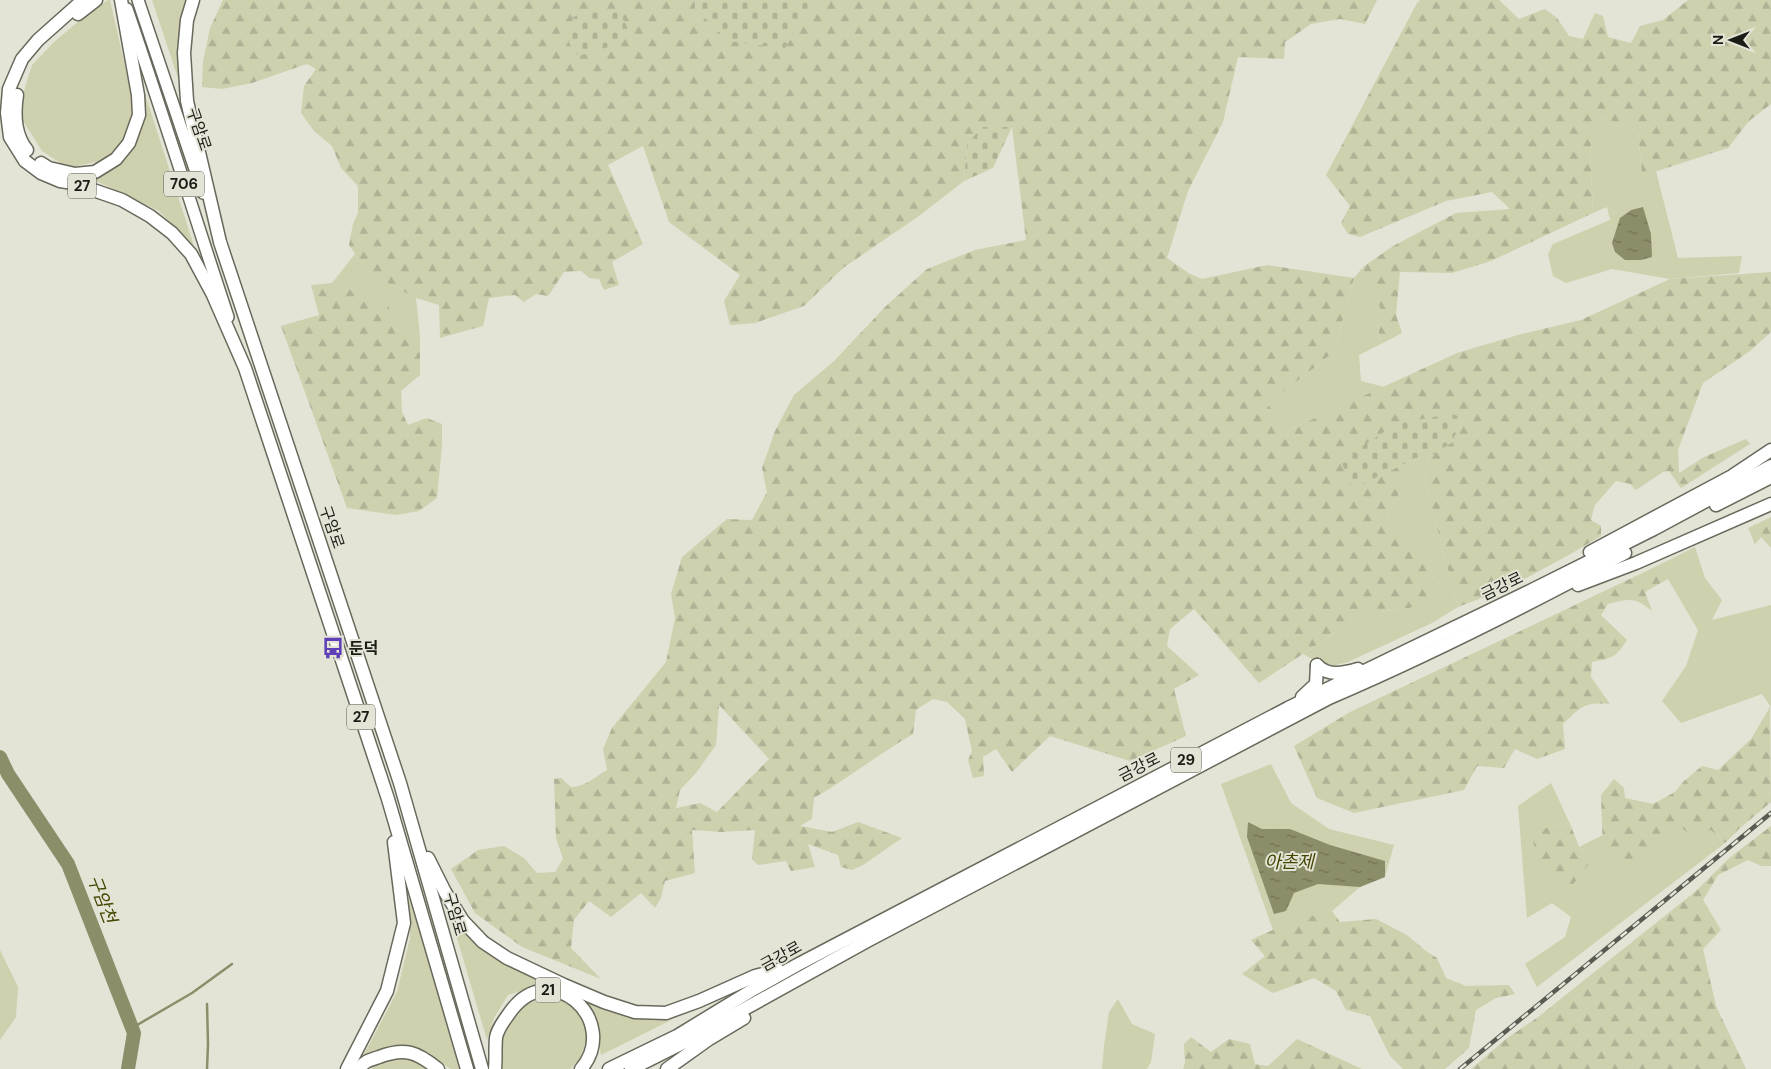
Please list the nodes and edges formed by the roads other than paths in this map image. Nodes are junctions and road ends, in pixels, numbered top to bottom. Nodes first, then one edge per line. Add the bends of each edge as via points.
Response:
1 (91, 0) edge
2 (122, 0) edge
3 (138, 0) edge
4 (192, 0) edge
5 (220, 242) junction
6 (245, 368) junction
7 (1771, 450) edge
8 (1771, 466) edge
9 (1771, 477) edge
10 (1771, 504) edge
11 (1534, 589) junction
12 (1532, 604) junction
13 (1377, 664) junction
14 (1288, 708) junction
15 (400, 783) junction
16 (385, 790) junction
17 (869, 940) junction
18 (797, 965) junction
19 (347, 1069) edge
20 (359, 1069) edge
21 (438, 1069) edge
22 (467, 1069) edge
23 (482, 1069) edge
24 (495, 1069) edge
25 (581, 1069) edge
26 (610, 1069) edge
27 (631, 1069) edge
28 (667, 1069) edge

1 - 2 highway via 31,59 19,83 15,105 21,142 34,159 50,168 75,174 95,172 116,160 129,143 139,115
1 - 6 highway, 27 via 38,40 22,59 9,89 10,137 25,161 41,173 122,200 172,233 191,254
2 - 6 main road, 구암로 / 706
3 - 5 main road, 구암로 / 706
4 - 5 highway, 27 via 184,53 187,101
5 - 15 highway, 구암로 / 27
6 - 16 highway, 구암로 / 27
7 - 11 highway via 1732,476 1573,561
8 - 11 highway, 금강로 / 29
9 - 12 highway, 금강로 / 29
10 - 12 highway
11 - 13 highway, 금강로 / 29
12 - 17 highway, 금강로 / 29 via 1329,698
13 - 14 highway, 금강로 / 29
13 - 14 highway via 1339,673 1322,671 1317,665 1316,684
14 - 18 highway, 금강로 / 29
15 - 18 highway via 429,860 463,921 483,942 507,958 564,985 635,1012 666,1013 756,976
15 - 23 highway, 구암로 / 27
16 - 19 highway via 396,848 404,923 387,991
16 - 22 highway, 구암로 / 27
17 - 27 highway, 금강로 / 29
17 - 28 highway via 860,949 709,1039
18 - 26 highway, 금강로 / 29 via 677,1036
20 - 21 highway via 363,1063 403,1051 420,1055
24 - 25 highway, 21 via 496,1037 502,1024 515,1004 531,994 546,990 570,996 581,1005 589,1020 592,1047 588,1061

